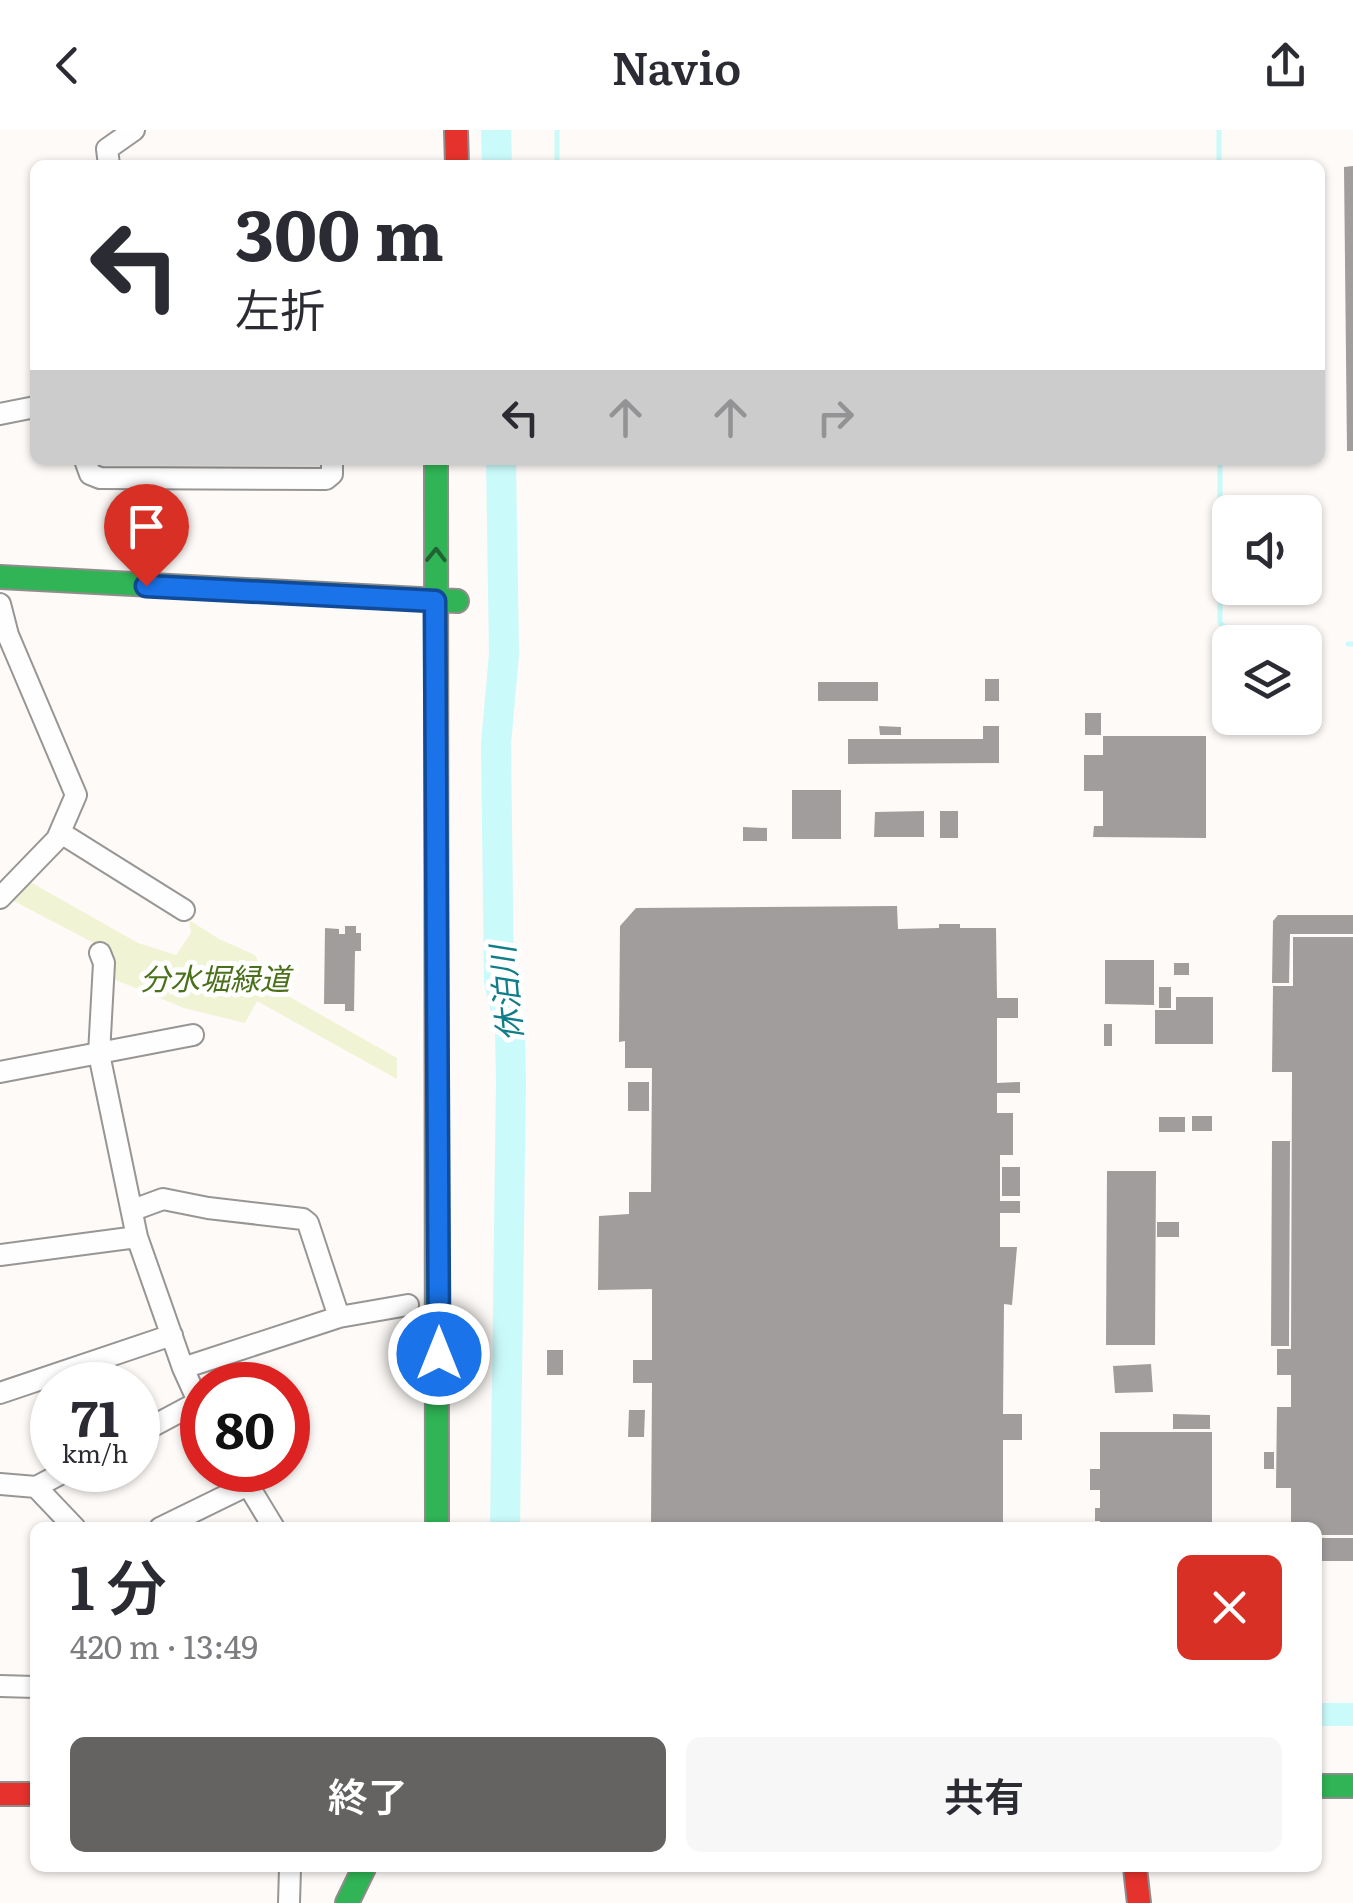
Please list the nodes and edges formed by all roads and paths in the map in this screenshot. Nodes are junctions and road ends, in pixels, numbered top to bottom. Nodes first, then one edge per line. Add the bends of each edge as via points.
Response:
1 (134, 130) edge
2 (434, 130) edge
3 (456, 130) edge
4 (108, 160) edge
5 (434, 160) edge
6 (457, 160) edge
7 (30, 407) edge
8 (0, 414) edge
9 (87, 465) edge
10 (332, 465) edge
11 (436, 465) edge
12 (457, 465) edge
13 (0, 577) edge
14 (446, 601) junction
15 (0, 604) edge
16 (60, 833) junction
17 (0, 898) edge
18 (184, 910) dead end
19 (100, 954) dead end
20 (192, 1035) dead end
21 (99, 1054) junction
22 (0, 1072) edge
23 (133, 1210) junction
24 (137, 1237) junction
25 (0, 1254) edge
26 (408, 1304) dead end
27 (339, 1317) junction
28 (172, 1335) junction
29 (182, 1362) edge
30 (202, 1362) edge
31 (0, 1393) edge
32 (0, 1484) edge
33 (30, 1486) edge
34 (41, 1492) edge
35 (219, 1492) edge
36 (253, 1492) edge
37 (460, 1511) dead end
38 (69, 1522) edge
39 (170, 1522) edge
40 (270, 1522) edge
41 (437, 1522) edge
42 (0, 1686) edge
43 (30, 1687) edge
44 (1322, 1786) edge
45 (1353, 1786) edge
46 (0, 1794) edge
47 (30, 1794) edge
48 (290, 1872) edge
49 (362, 1872) edge
50 (1135, 1872) edge
51 (289, 1903) edge
52 (347, 1903) edge
53 (1139, 1903) edge

1 - 4 street via 107,149
2 - 5 main road
3 - 6 main road
7 - 8 street
9 - 10 street via 100,478 309,479 326,479
14 -> 11 main road
12 - 14 main road
13 - 14 main road
14 - 37 main road
14 - 41 main road via 434,886
15 - 16 street via 76,791
16 - 17 street
16 - 18 street
19 - 21 street
20 - 21 street
21 - 22 street
21 - 23 street
23 - 24 street
23 - 27 street via 174,1200 308,1222
24 - 25 street
24 - 28 street
26 - 27 street
27 - 30 street
28 - 29 street
28 - 31 street
32 - 33 street
34 - 38 street
35 - 39 street
36 - 40 street
42 - 43 street
44 - 45 main road
46 - 47 main road
48 - 51 street
49 - 52 main road
50 - 53 main road

